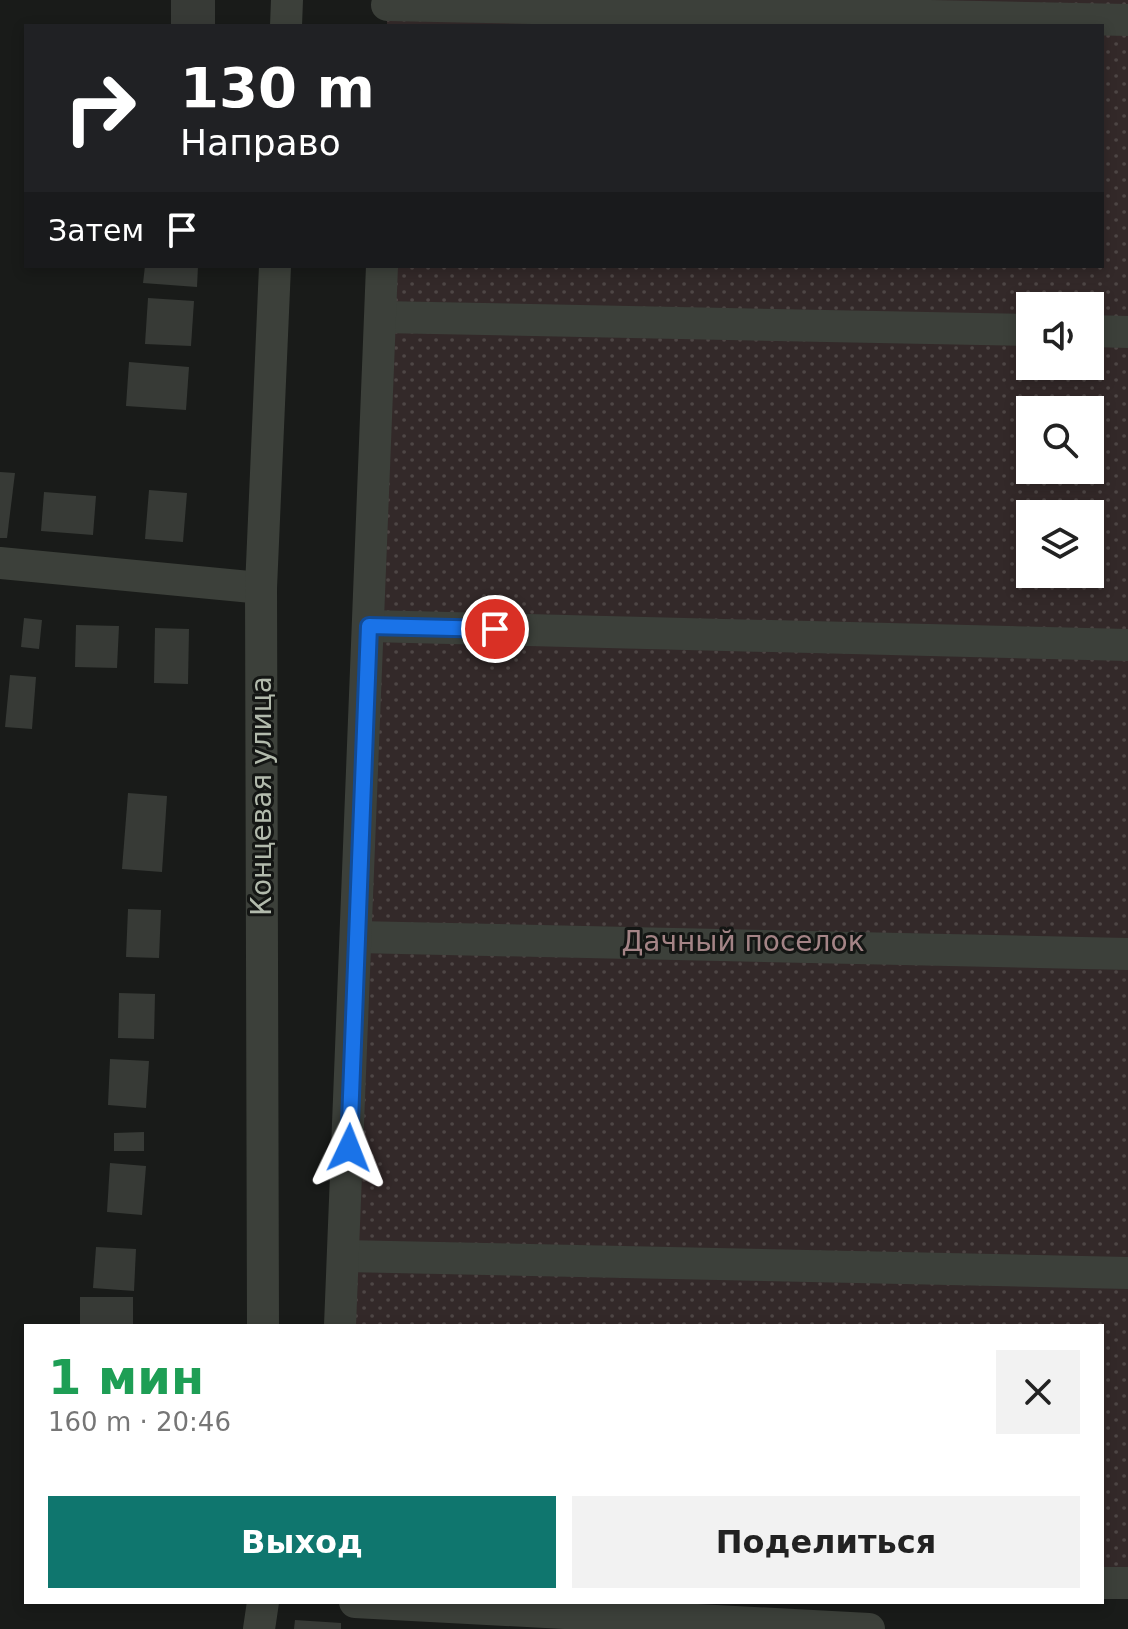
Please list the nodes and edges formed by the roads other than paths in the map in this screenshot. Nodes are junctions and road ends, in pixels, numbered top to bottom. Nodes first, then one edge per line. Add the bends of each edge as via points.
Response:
1 (287, 0) edge
2 (387, 10) edge
3 (1128, 20) edge
4 (286, 24) edge
5 (275, 268) edge
6 (382, 268) edge
7 (381, 317) junction
8 (1016, 330) edge
9 (1104, 331) edge
10 (1128, 332) edge
11 (0, 563) edge
12 (261, 588) junction
13 (369, 626) junction
14 (1128, 645) edge
15 (357, 937) junction
16 (1128, 954) edge
17 (344, 1256) junction
18 (1128, 1273) edge
19 (263, 1324) edge
20 (340, 1324) edge
21 (1104, 1583) edge
22 (1128, 1583) edge
23 (263, 1604) edge
24 (393, 1604) edge
25 (259, 1629) edge
26 (869, 1629) edge

1 - 4 street
2 - 3 street
5 - 12 street, Концевая улица
6 - 7 street
7 - 8 street
7 - 13 street
9 - 10 street
11 - 12 street
12 - 19 street, Концевая улица
13 - 14 street
13 - 15 street
15 - 16 street
15 - 17 street
17 - 18 street
17 - 20 street
21 - 22 street
23 - 25 street
24 - 26 street

